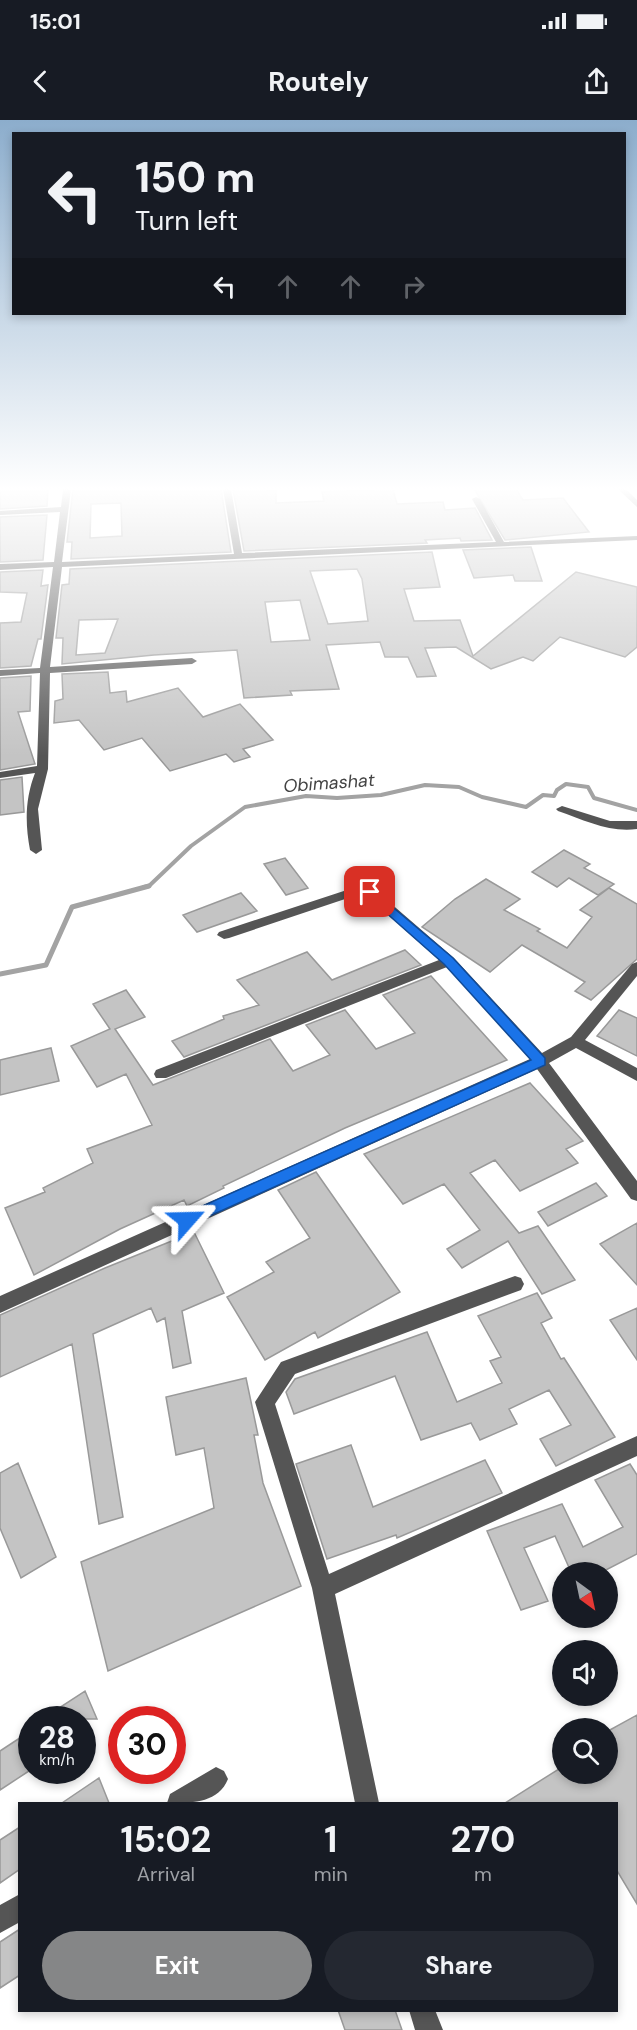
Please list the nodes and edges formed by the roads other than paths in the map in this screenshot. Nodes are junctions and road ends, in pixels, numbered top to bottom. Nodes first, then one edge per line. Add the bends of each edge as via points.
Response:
1 (55, 578) edge
2 (192, 661) dead end
3 (45, 668) junction
4 (0, 673) edge
5 (42, 770) junction
6 (0, 775) edge
7 (562, 808) dead end
8 (637, 825) edge
9 (36, 850) dead end
10 (224, 936) dead end
11 (449, 961) junction
12 (637, 967) edge
13 (576, 1041) junction
14 (540, 1061) junction
15 (161, 1074) dead end
16 (637, 1075) edge
17 (637, 1194) edge
18 (515, 1284) dead end
19 (0, 1305) edge
20 (637, 1446) edge
21 (323, 1588) junction
22 (216, 1779) dead end
23 (181, 1802) edge
24 (367, 1802) edge
25 (18, 1908) edge
26 (0, 1920) edge
27 (423, 2012) edge
28 (429, 2030) edge

1 - 3 street
2 - 3 street
3 - 4 street
3 - 5 street
5 - 6 street
5 - 9 street via 34,787 29,817
7 - 8 street via 608,823
10 - 11 street via 359,890 370,892
11 - 14 street
11 - 15 street
12 - 13 street
13 - 14 street
13 - 16 street
14 - 17 street
14 - 19 street
18 - 21 street via 288,1368 275,1384 266,1402
20 - 21 street
21 - 24 street
22 - 23 street
25 - 26 street
27 - 28 street

